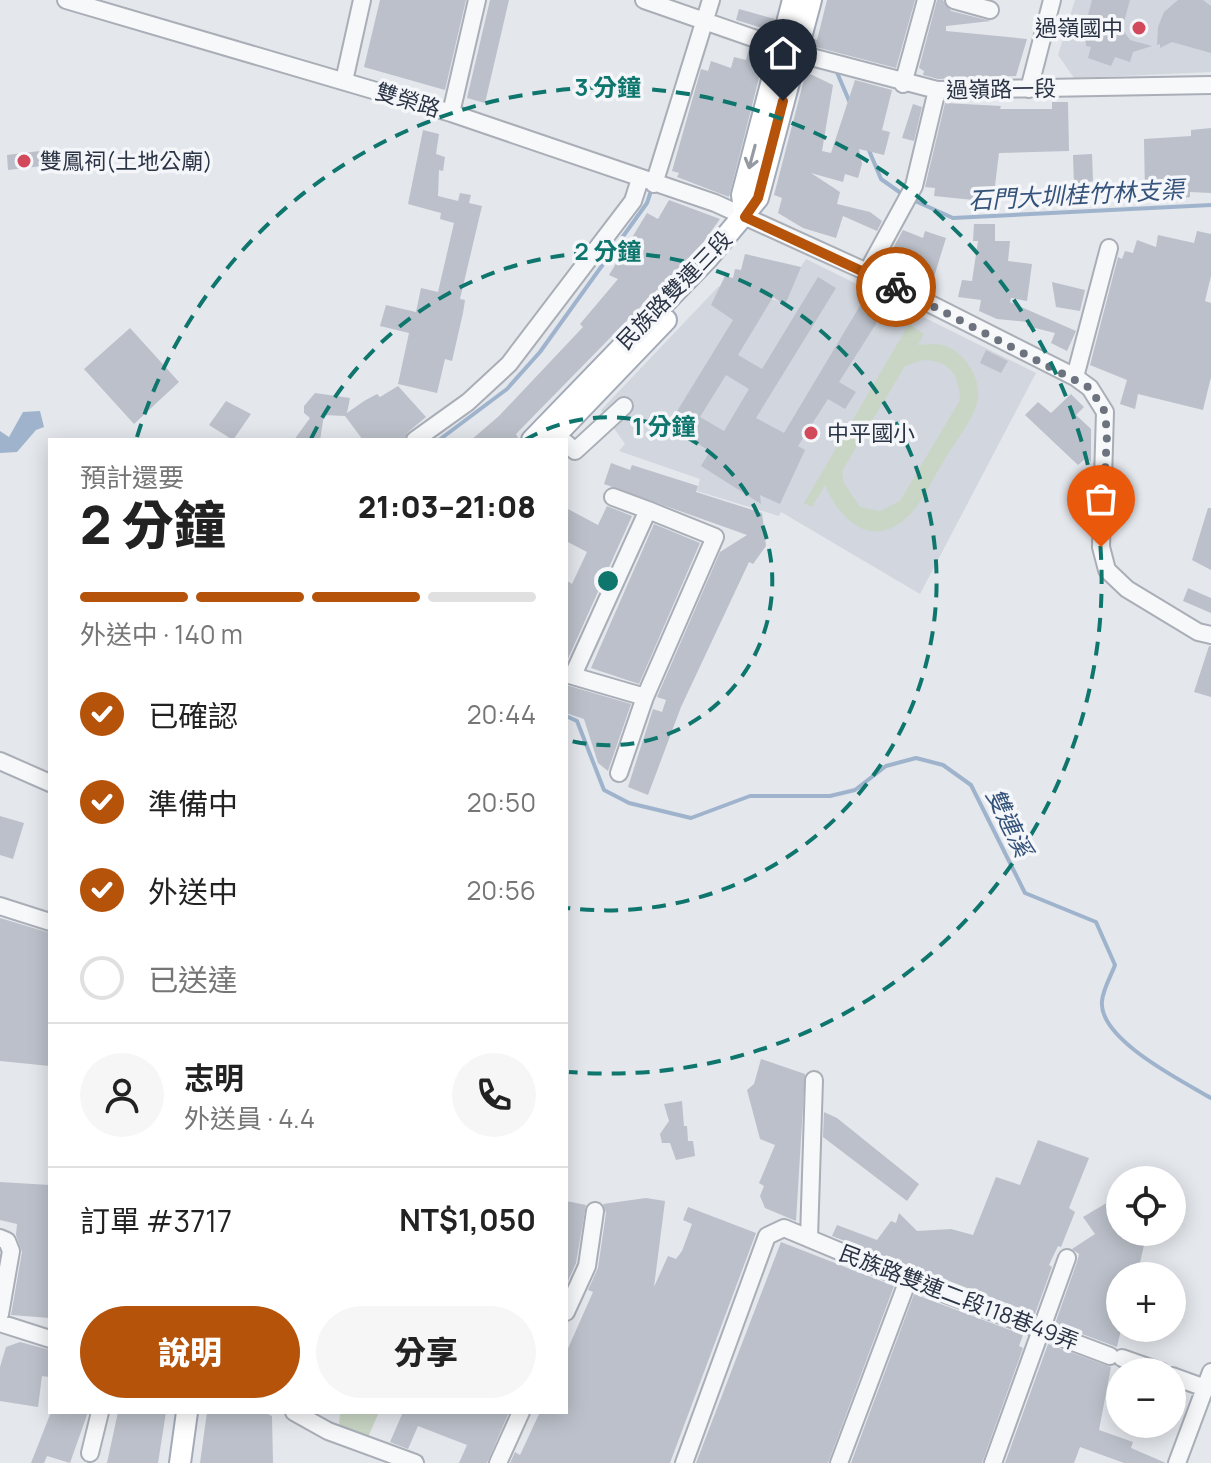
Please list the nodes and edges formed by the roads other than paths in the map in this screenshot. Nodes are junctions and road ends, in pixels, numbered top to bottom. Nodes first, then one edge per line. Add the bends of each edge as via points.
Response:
1 (66, 0) edge
2 (362, 0) edge
3 (477, 0) edge
4 (644, 0) edge
5 (711, 0) edge
6 (793, 0) edge
7 (811, 0) edge
8 (926, 0) edge
9 (954, 0) edge
10 (1052, 0) edge
11 (84, 3) edge
12 (990, 10) dead end
13 (707, 22) junction
14 (788, 50) junction
15 (344, 81) junction
16 (903, 84) junction
17 (1211, 85) edge
18 (1029, 89) junction
19 (937, 90) junction
20 (451, 113) junction
21 (647, 182) junction
22 (745, 217) junction
23 (1109, 248) dead end
24 (867, 272) junction
25 (1075, 377) junction
26 (624, 406) dead end
27 (552, 437) edge
28 (418, 438) edge
29 (568, 447) edge
30 (613, 497) dead end
31 (648, 510) junction
32 (1211, 635) edge
33 (569, 674) edge
34 (645, 697) junction
35 (0, 761) edge
36 (619, 773) dead end
37 (48, 782) edge
38 (0, 906) edge
39 (48, 921) edge
40 (814, 1080) dead end
41 (595, 1211) dead end
42 (0, 1238) edge
43 (809, 1238) junction
44 (1067, 1258) dead end
45 (908, 1280) junction
46 (568, 1308) edge
47 (0, 1314) edge
48 (0, 1323) edge
49 (1041, 1331) junction
50 (48, 1338) edge
51 (1119, 1358) edge
52 (1186, 1378) edge
53 (1208, 1380) edge
54 (100, 1414) edge
55 (187, 1414) edge
56 (298, 1414) edge
57 (520, 1414) edge
58 (90, 1453) dead end
59 (180, 1463) edge
60 (415, 1463) edge
61 (498, 1463) edge
62 (684, 1463) edge
63 (839, 1463) edge
64 (993, 1463) edge
65 (1177, 1463) edge

1 - 11 street, 雙榮路
2 - 15 street
3 - 20 street
4 - 13 street, 過嶺路一段
5 - 13 street
6 - 14 main road
7 - 14 main road
8 - 16 street
9 - 12 street
10 - 18 street
11 - 15 street, 雙榮路
13 - 14 street, 過嶺路一段
13 - 21 street
14 - 16 street, 過嶺路一段
14 - 22 main road, 民族路雙連三段 via 758,198
15 - 20 street, 雙榮路
16 - 19 street, 過嶺路一段
17 - 18 street, 過嶺路一段
18 - 19 street, 過嶺路一段
19 - 24 street via 914,186
20 - 21 street, 雙榮路
21 - 22 street, 雙榮路
21 - 28 street via 509,364
22 - 24 street, 雙榮路
22 - 27 main road, 民族路雙連三段 via 718,267
23 - 25 street
24 - 25 street, 雙榮路
25 - 32 street via 1090,388 1105,412 1101,547 1107,570 1127,589
26 - 29 street via 575,451
30 - 31 street
31 - 33 street
31 - 34 street via 715,537
33 - 34 street
34 - 36 street
35 - 37 street
38 - 39 street
40 - 43 street
41 - 46 street via 587,1266
42 - 47 street via 11,1251
43 - 45 street, 民族路雙連二段118巷49弄
43 - 62 street, 民族路雙連二段118巷49弄 via 784,1228 767,1236
44 - 49 street
45 - 49 street, 民族路雙連二段118巷49弄
45 - 63 street
48 - 50 street
49 - 51 street, 民族路雙連二段118巷49弄
49 - 64 street
52 - 53 street
53 - 65 street
54 - 58 street
55 - 59 main road
56 - 60 street
57 - 61 street

